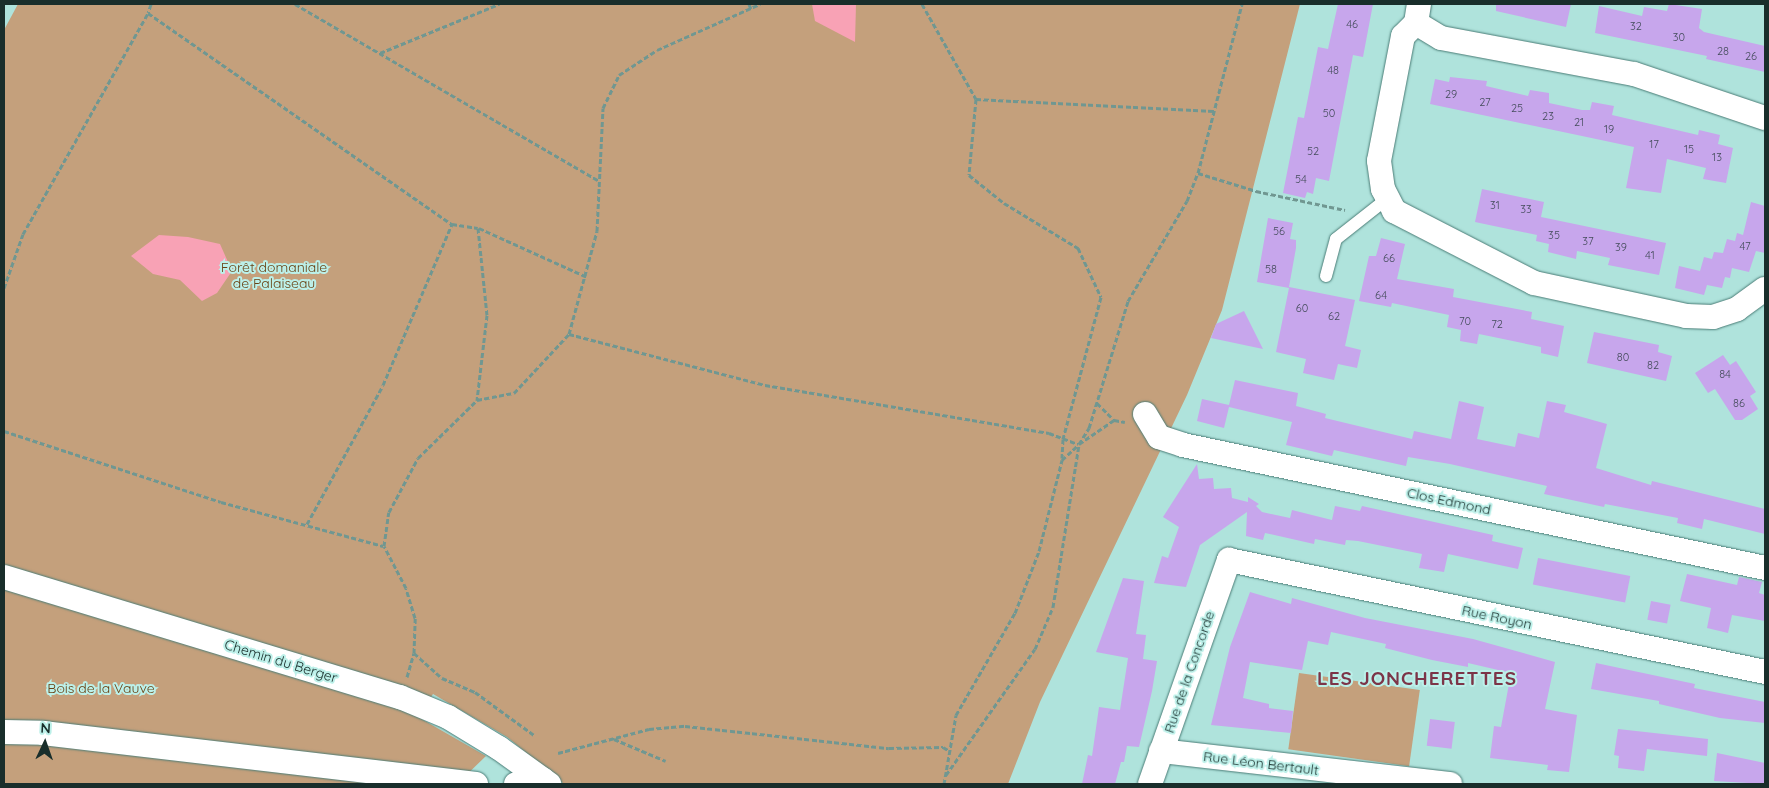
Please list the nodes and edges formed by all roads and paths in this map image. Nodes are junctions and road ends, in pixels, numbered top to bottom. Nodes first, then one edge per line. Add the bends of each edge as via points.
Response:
1 (151, 4) edge
2 (295, 4) edge
3 (500, 4) edge
4 (749, 4) edge
5 (760, 4) edge
6 (922, 4) edge
7 (1242, 4) edge
8 (751, 9) junction
9 (148, 13) junction
10 (1418, 13) edge
11 (380, 53) junction
12 (976, 99) junction
13 (1214, 111) junction
14 (1765, 118) edge
15 (1198, 173) junction
16 (599, 181) junction
17 (1379, 205) junction
18 (452, 224) junction
19 (478, 228) junction
20 (1326, 276) dead end
21 (587, 277) junction
22 (4, 288) edge
23 (1765, 289) edge
24 (569, 334) junction
25 (477, 400) junction
26 (1097, 403) junction
27 (1145, 414) joint
28 (1114, 420) junction
29 (4, 431) edge
30 (1063, 438) junction
31 (1079, 444) junction
32 (1062, 460) junction
33 (307, 524) junction
34 (384, 546) junction
35 (1229, 560) joint
36 (1765, 568) edge
37 (4, 576) edge
38 (1765, 672) edge
39 (4, 732) edge
40 (534, 735) dead end
41 (613, 738) junction
42 (948, 750) junction
43 (1161, 751) junction
44 (558, 753) dead end
45 (666, 761) dead end
46 (945, 777) junction
47 (546, 781) edge
48 (465, 784) edge
49 (476, 784) edge
50 (516, 784) edge
51 (944, 784) edge
52 (1150, 784) edge
53 (1450, 784) edge

1 - 9 path
2 - 11 path
3 - 11 path
4 - 8 path
5 - 8 path
6 - 12 path
7 - 13 path
8 - 16 path via 657,50 618,75 603,108
9 - 18 path
9 - 22 path via 23,234
10 - 14 street via 1441,38 1634,74
10 - 17 street via 1404,36
11 - 16 path
12 - 13 path
12 - 30 path via 969,175 1004,203 1078,248 1101,297
13 - 15 path
15 - 17 path via 1256,191 1355,213
15 - 26 path via 1187,200 1128,301
16 - 21 path via 597,231
17 - 20 lane via 1336,239
17 - 23 street via 1534,283 1686,316 1713,317 1737,309
18 - 19 path
18 - 33 path via 384,385
19 - 21 path
19 - 25 path via 487,315
21 - 24 path
24 - 25 path via 514,393
24 - 30 path via 765,385
25 - 34 path via 418,458 389,512
26 - 28 path
26 - 31 path via 1089,428
27 - 28 path via 1133,423
27 - 36 street, Clos Edmond via 1159,437 1183,445
28 - 31 path
29 - 33 path via 221,502
30 - 31 path
30 - 32 path
31 - 32 path
31 - 46 path via 1053,607 1035,649
32 - 42 path via 1039,551 1018,604 956,715
33 - 34 path
34 - 40 path via 412,602 414,653 442,678 475,692
35 - 38 street, Rue Royon
35 - 43 street, Rue de la Concorde
37 - 47 street, Chemin du Berger via 400,697 448,716
39 - 48 street via 43,733
41 - 42 path via 649,728 685,726 888,748 943,746
41 - 44 path
41 - 45 path
42 - 46 path
43 - 52 street, Rue de la Concorde
43 - 53 street, Rue Léon Bertault
46 - 51 path
47 - 50 street
48 - 49 street

